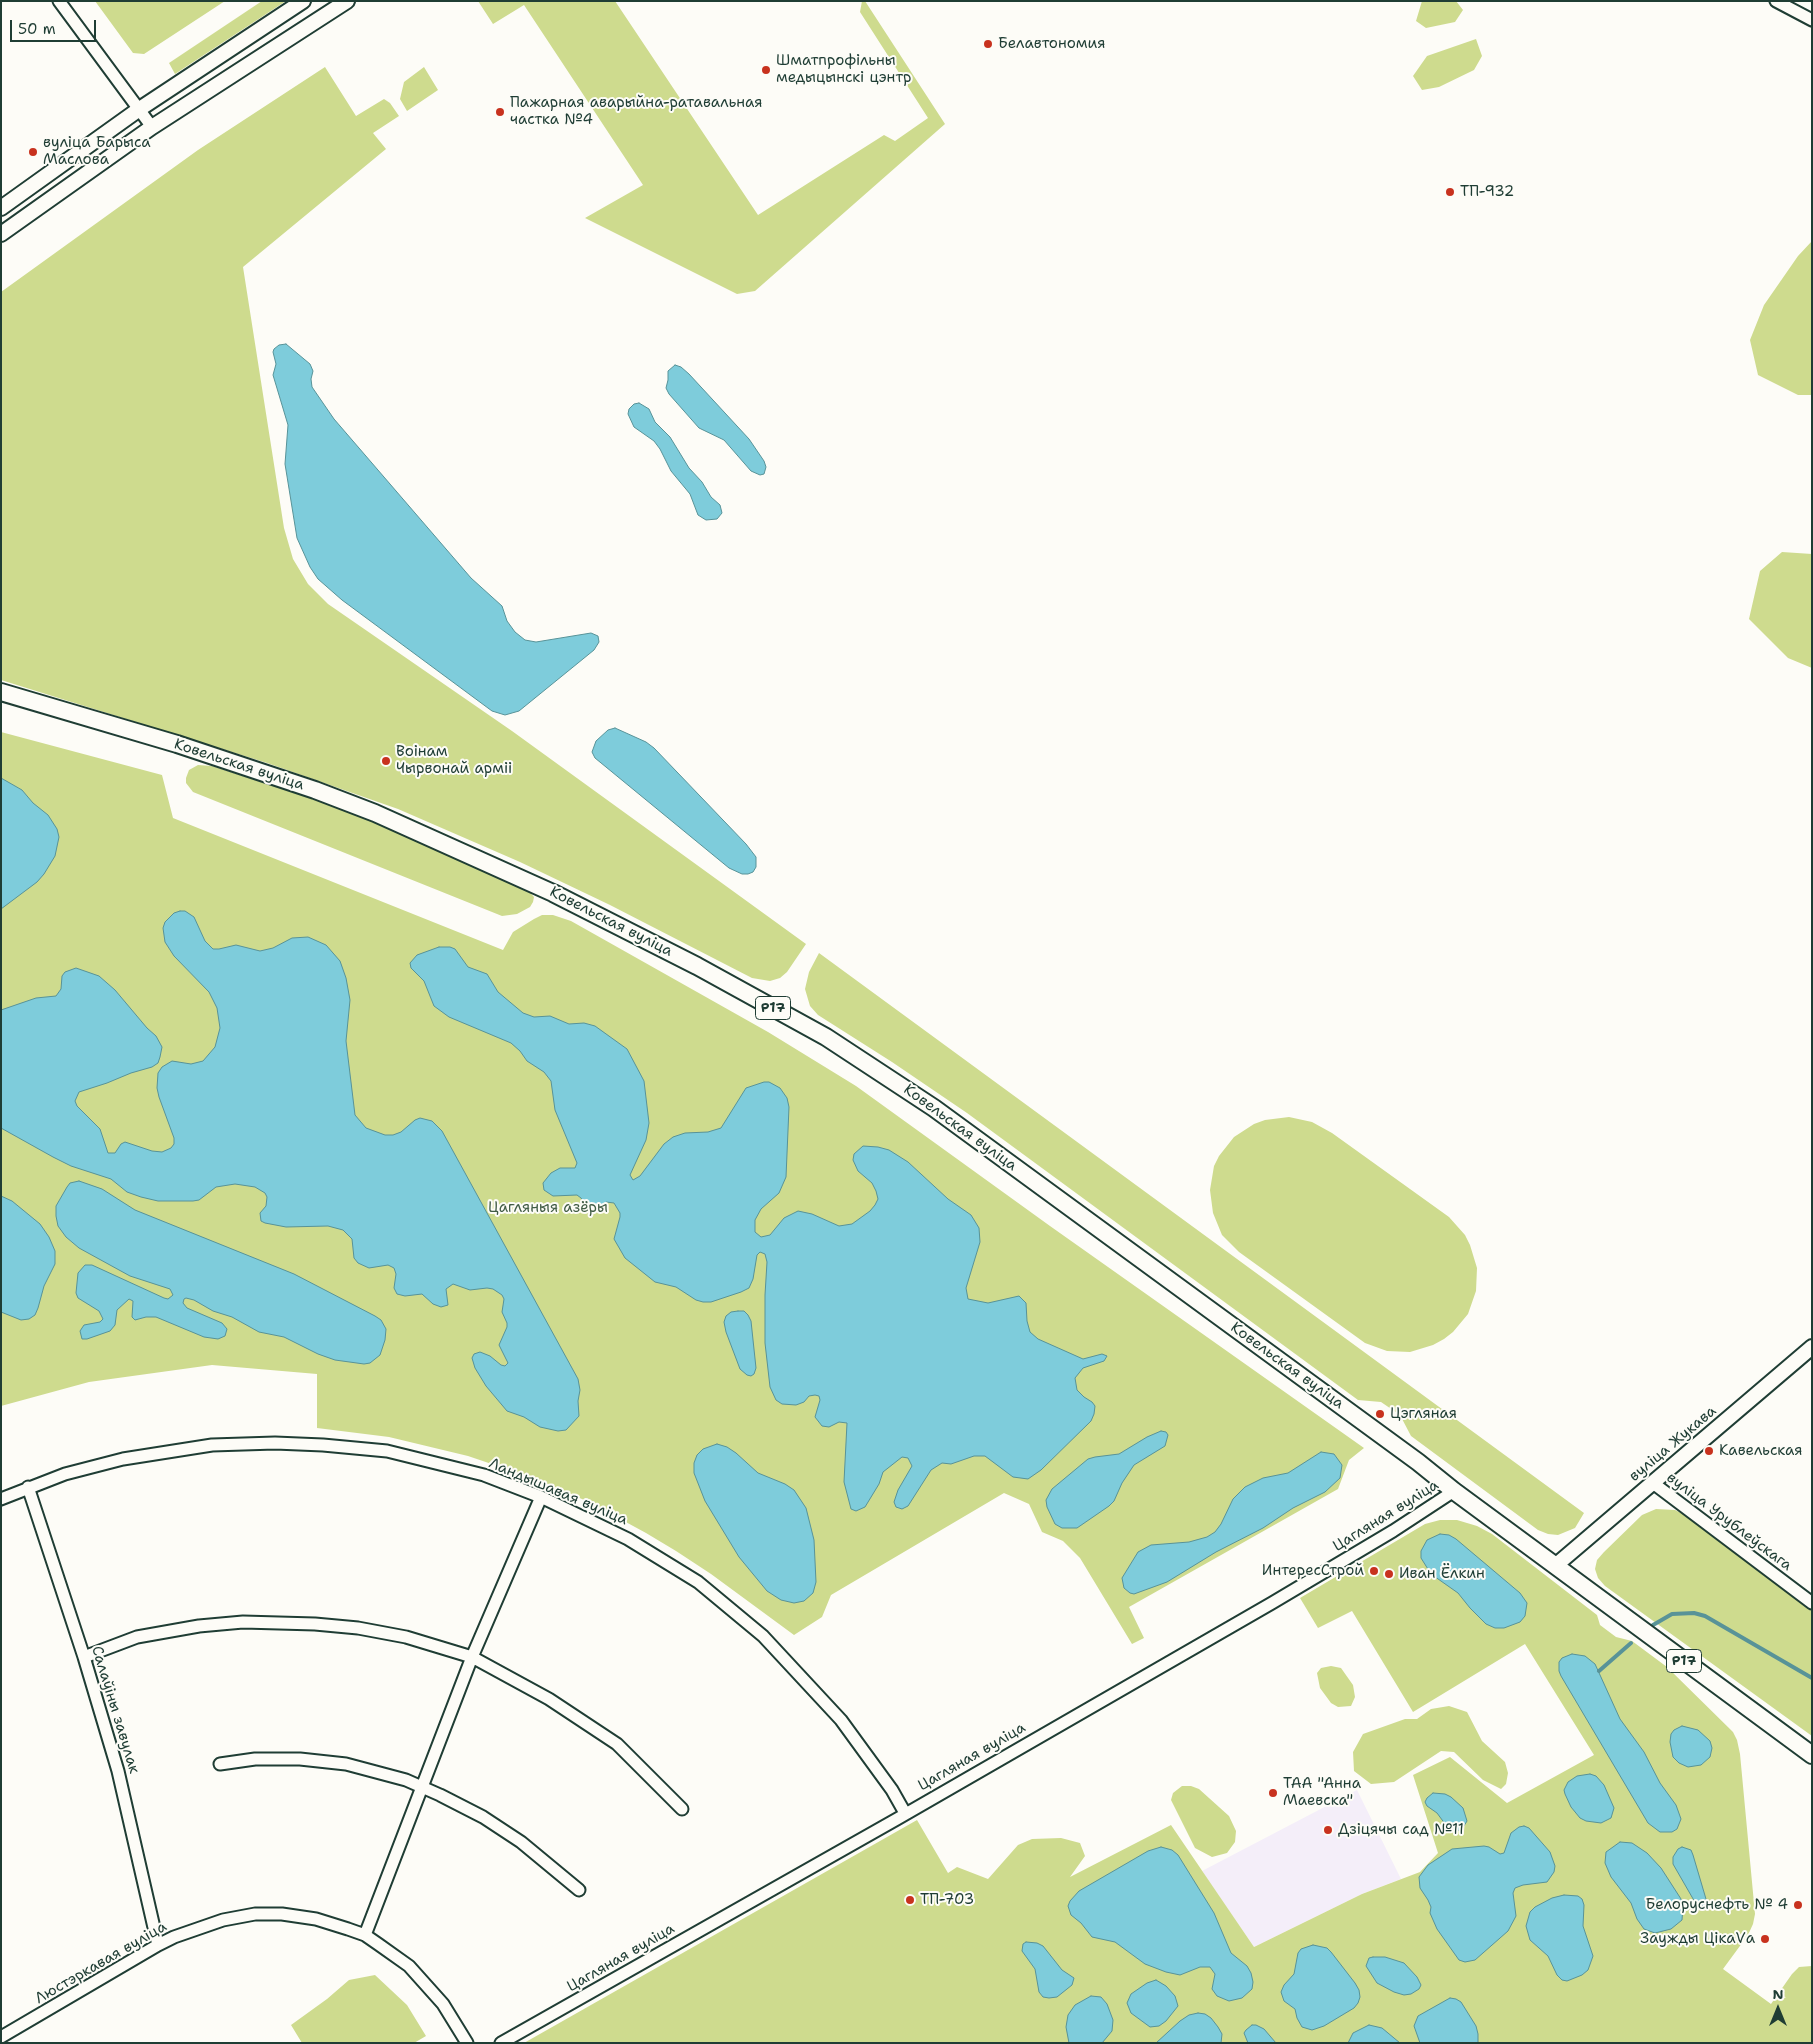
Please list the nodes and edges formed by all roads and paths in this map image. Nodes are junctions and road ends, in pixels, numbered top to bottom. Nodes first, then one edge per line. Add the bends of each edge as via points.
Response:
1 (58, 1) edge
2 (302, 1) edge
3 (347, 1) edge
4 (1776, 1) edge
5 (1812, 20) edge
6 (138, 110) junction
7 (152, 127) junction
8 (1, 208) edge
9 (1, 234) edge
10 (1, 692) edge
11 (1812, 1347) edge
12 (1653, 1483) junction
13 (28, 1487) junction
14 (1454, 1491) junction
15 (541, 1497) junction
16 (1, 1499) edge
17 (1556, 1566) junction
18 (1812, 1603) edge
19 (84, 1656) junction
20 (472, 1657) junction
21 (1812, 1755) edge
22 (220, 1764) dead end
23 (423, 1787) junction
24 (682, 1809) dead end
25 (905, 1813) junction
26 (578, 1890) dead end
27 (365, 1935) junction
28 (158, 1945) junction
29 (1, 2037) edge
30 (466, 2043) edge
31 (501, 2043) edge

1 - 6 street
2 - 6 main road
3 - 7 main road
4 - 5 street
6 - 7 street
6 - 8 main road
7 - 9 main road
10 - 14 highway, Ковельская вуліца / Р17 via 177,744 375,813 553,892 785,1014 841,1046 934,1108
11 - 12 main road, вуліца Жукава
12 - 17 main road, вуліца Жукава
12 - 18 street, вуліца Урублеўскага
13 - 15 street, Ландышавая вуліца via 94,1466 168,1451 212,1445 275,1443 387,1451 484,1475
13 - 16 street, Ландышавая вуліца
13 - 19 street, Салаўіны завулак
14 - 17 highway, Ковельская вуліца / Р17
14 - 25 street, Цагляная вуліца via 1378,1540
15 - 20 street
15 - 25 street, Ландышавая вуліца via 651,1551 698,1582 763,1636 842,1720
17 - 21 highway, Ковельская вуліца / Р17
19 - 20 street via 138,1638 199,1626 243,1622 358,1628 406,1636
19 - 28 street, Салаўіны завулак via 118,1771
20 - 23 street
20 - 24 street via 549,1699 617,1744
22 - 23 street via 255,1759 346,1764
23 - 26 street via 483,1817 521,1842
23 - 27 street
25 - 31 street, Цагляная вуліца
27 - 28 street, Люстэркавая вуліца via 316,1920 282,1914 255,1914 223,1920
27 - 30 street, Люстэркавая вуліца via 409,1966 443,2004
28 - 29 street, Люстэркавая вуліца

